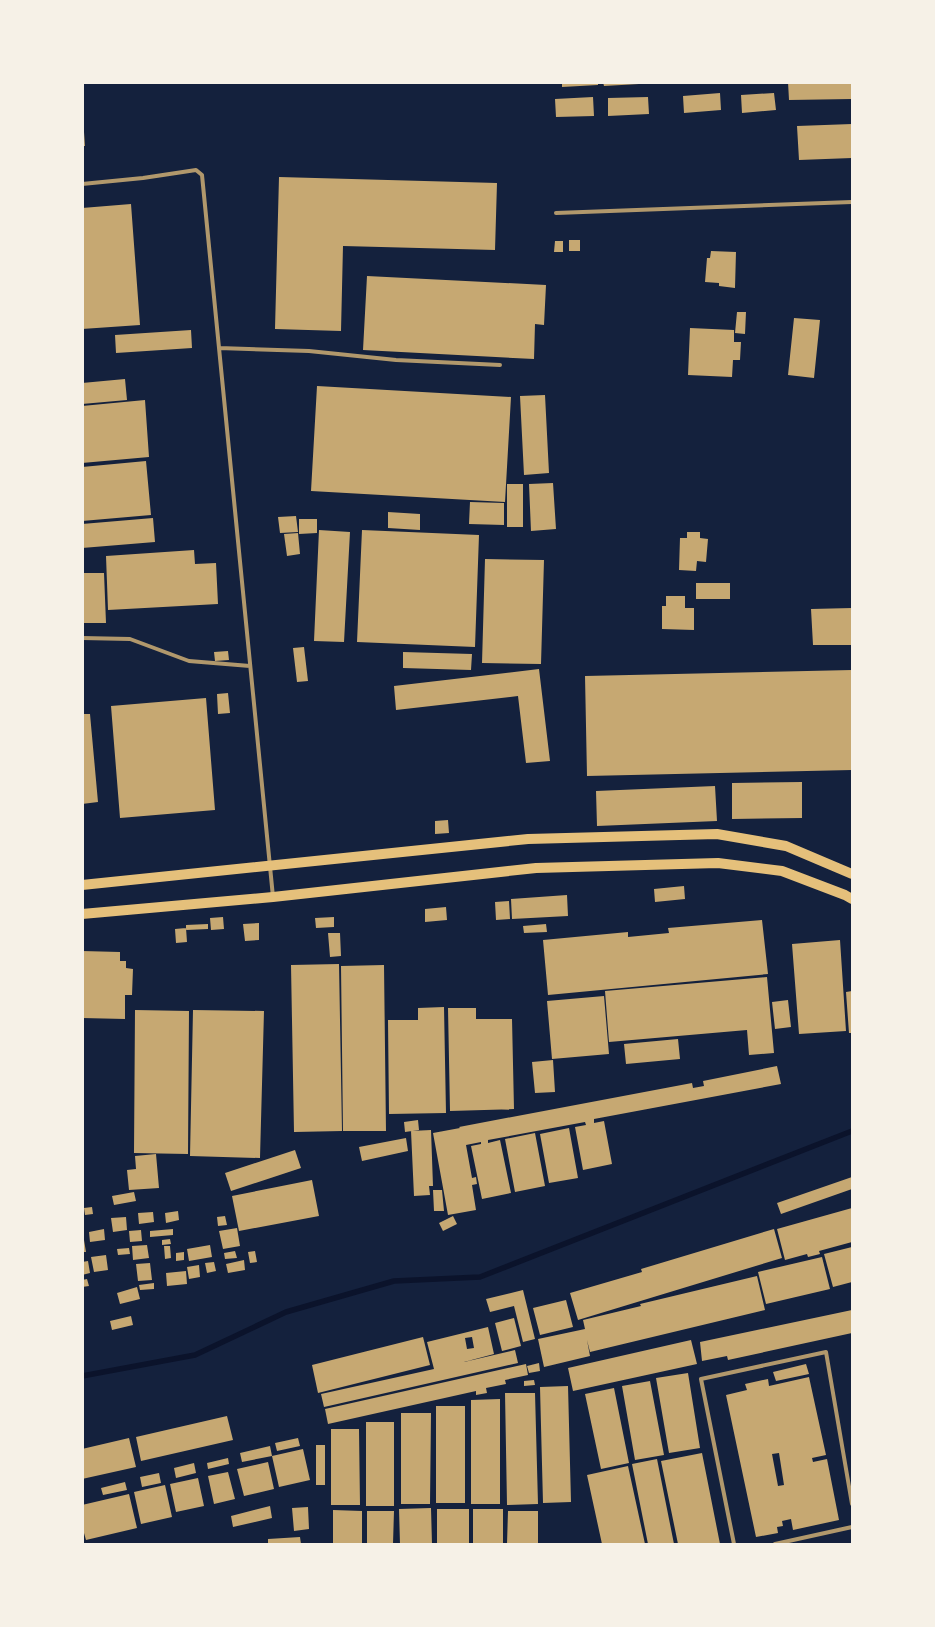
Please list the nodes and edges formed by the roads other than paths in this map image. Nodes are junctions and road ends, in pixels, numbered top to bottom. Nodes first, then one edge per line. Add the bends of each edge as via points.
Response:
1 (82, 184) edge
2 (852, 202) edge
3 (556, 213) dead end
4 (219, 348) junction
5 (500, 365) dead end
6 (82, 638) edge
7 (250, 666) junction
8 (270, 866) junction
9 (852, 874) edge
10 (82, 885) edge
11 (273, 897) junction
12 (852, 900) edge
13 (82, 914) edge
14 (852, 1504) edge
15 (852, 1528) edge
16 (734, 1544) edge
17 (775, 1544) edge

1 - 4 lane via 196,170 202,175
2 - 3 lane
4 - 5 lane
4 - 7 lane
6 - 7 lane via 130,639 189,661
7 - 8 lane
8 - 9 main road via 528,839 717,834 786,846
8 - 10 main road
8 - 11 lane
11 - 12 main road via 536,868 718,863 782,870 846,894
11 - 13 main road
14 - 16 lane via 826,1352 700,1379
15 - 17 lane

